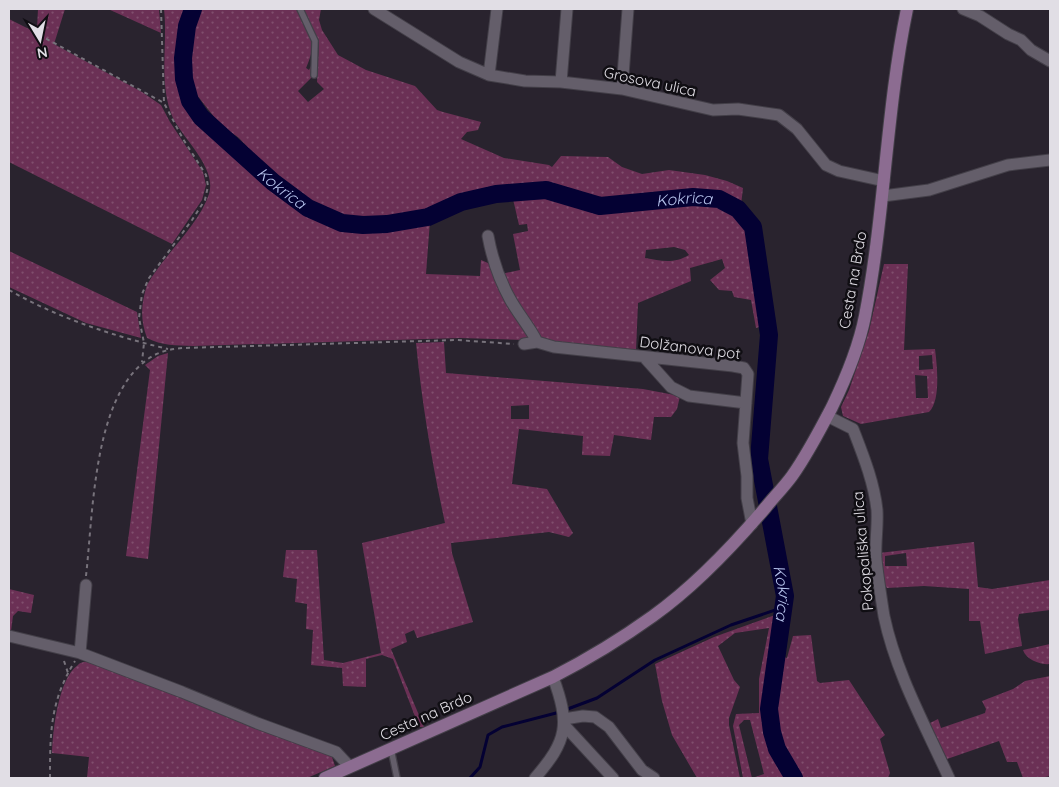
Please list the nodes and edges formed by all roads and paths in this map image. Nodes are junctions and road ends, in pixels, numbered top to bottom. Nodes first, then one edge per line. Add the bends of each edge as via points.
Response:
1 (161, 9) edge
2 (300, 9) edge
3 (374, 9) edge
4 (496, 9) edge
5 (566, 9) edge
6 (628, 9) edge
7 (907, 9) edge
8 (963, 9) edge
9 (32, 32) dead end
10 (1050, 61) edge
11 (314, 75) dead end
12 (488, 75) junction
13 (561, 82) junction
14 (622, 89) junction
15 (164, 103) junction
16 (1050, 160) edge
17 (884, 181) junction
18 (883, 196) junction
19 (488, 236) dead end
20 (9, 290) edge
21 (537, 342) junction
22 (144, 343) junction
23 (524, 344) joint
24 (170, 349) junction
25 (645, 358) junction
26 (141, 365) junction
27 (746, 403) junction
28 (827, 416) junction
29 (752, 524) junction
30 (86, 586) joint
31 (9, 636) edge
32 (80, 653) junction
33 (553, 677) junction
34 (564, 723) junction
35 (391, 749) junction
36 (353, 773) edge
37 (50, 778) edge
38 (325, 778) edge
39 (396, 778) edge
40 (535, 778) edge
41 (613, 778) edge
42 (654, 778) edge
43 (949, 778) edge

1 - 15 path
2 - 11 lane via 316,41
3 - 12 street, Grosova ulica via 459,62
4 - 12 street
5 - 13 street
6 - 14 street
7 - 17 street, Cesta na Brdo
8 - 10 street via 1021,40
9 - 15 path
12 - 13 street, Grosova ulica
13 - 14 street, Grosova ulica
14 - 17 street, Grosova ulica via 713,110 738,109 779,115 797,129 826,165
15 - 22 path via 206,175 208,186 205,200 149,278 142,294 139,318
16 - 18 street via 1008,165 928,190
17 - 18 street, Cesta na Brdo
18 - 28 street, Cesta na Brdo via 865,318 852,360
19 - 21 street via 492,256 510,300
20 - 22 path via 29,302 93,328
21 - 23 street, Dolžanova pot
21 - 25 street, Dolžanova pot
22 - 24 path
22 - 26 path
23 - 24 path via 458,340
24 - 26 path
25 - 27 street via 671,387 689,396
25 - 27 street, Dolžanova pot via 744,368 748,374
26 - 30 path via 120,393 103,436
27 - 29 street, Dolžanova pot via 743,443
28 - 29 street, Cesta na Brdo via 796,469
28 - 43 street, Pokopališka ulica via 853,429 862,452 877,511 876,558 891,645
29 - 33 street, Cesta na Brdo via 706,571 654,616
30 - 32 street
31 - 32 street
32 - 36 street via 336,752
32 - 37 path via 65,678 55,705
33 - 34 street via 562,700
33 - 35 street, Cesta na Brdo
34 - 40 street via 555,754
34 - 41 street
34 - 42 street via 583,716 595,717 609,726 642,770
35 - 36 street, Cesta na Brdo
35 - 39 lane
36 - 38 street, Cesta na Brdo

